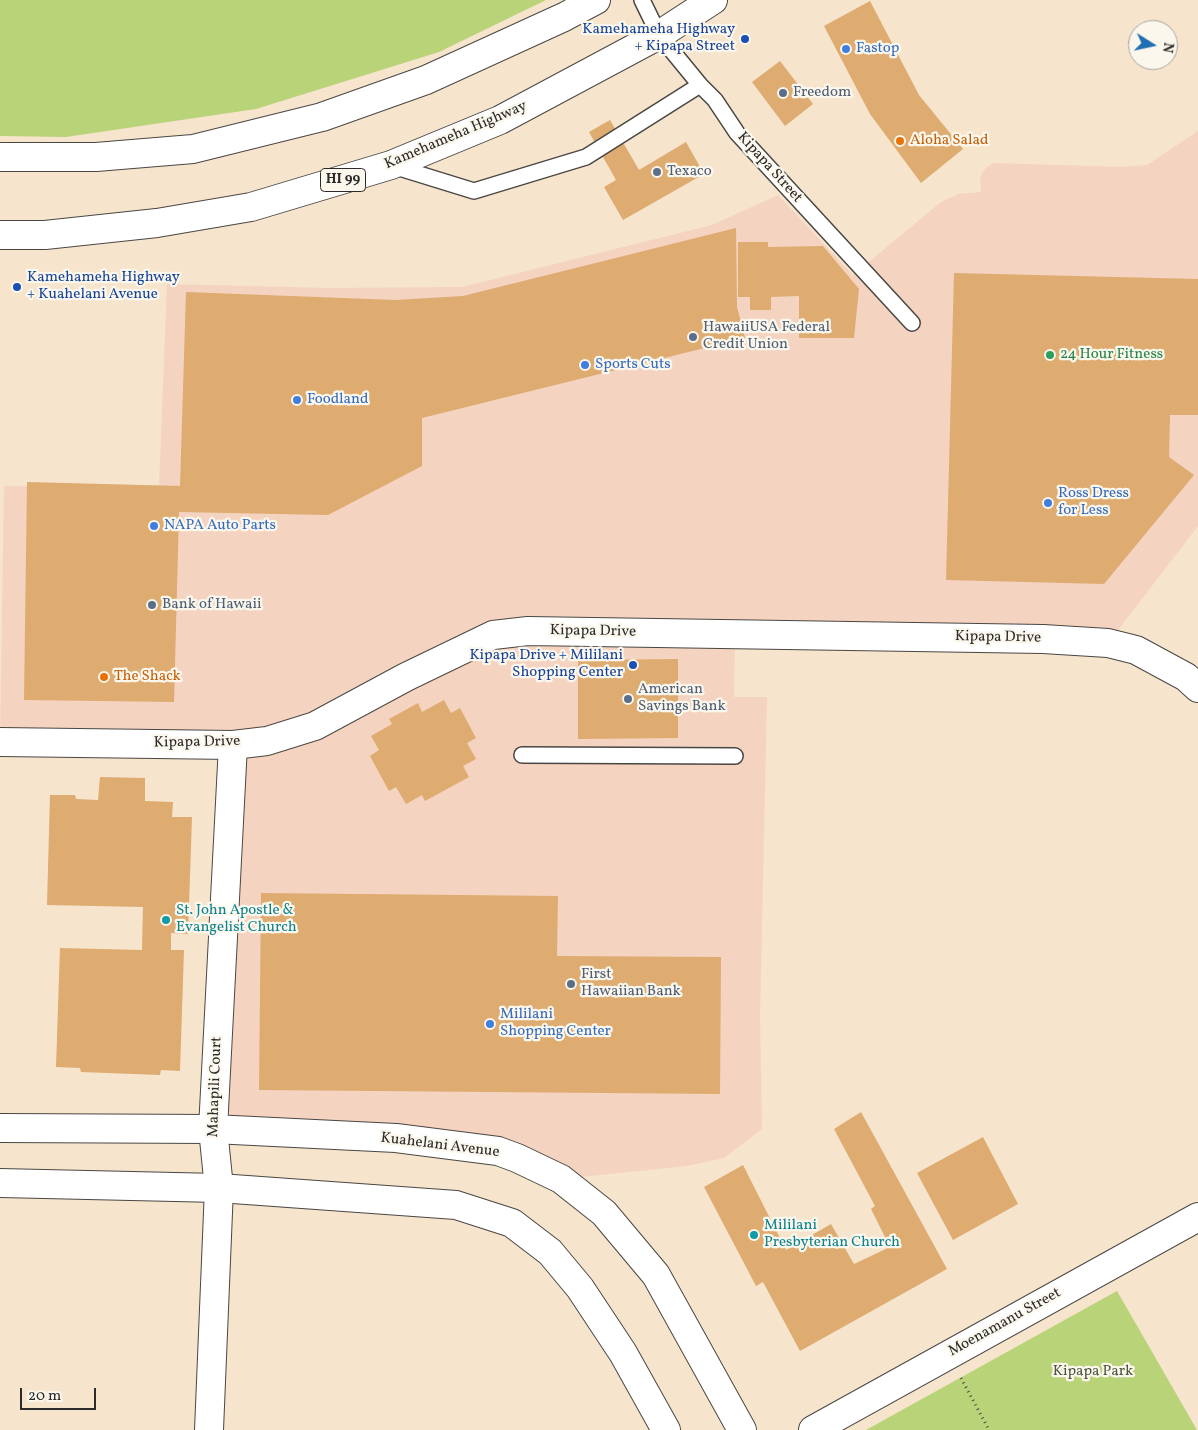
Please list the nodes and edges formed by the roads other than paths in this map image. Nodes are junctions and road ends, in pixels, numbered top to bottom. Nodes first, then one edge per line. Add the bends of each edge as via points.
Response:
1 (596, 0) edge
2 (642, 0) edge
3 (712, 0) edge
4 (658, 35) junction
5 (700, 85) junction
6 (0, 157) edge
7 (391, 165) junction
8 (0, 235) edge
9 (912, 323) dead end
10 (1198, 688) edge
11 (0, 742) edge
12 (233, 745) junction
13 (522, 755) dead end
14 (735, 756) dead end
15 (0, 1128) edge
16 (212, 1129) junction
17 (0, 1183) edge
18 (219, 1188) junction
19 (1198, 1217) edge
20 (209, 1430) edge
21 (666, 1430) edge
22 (742, 1430) edge
23 (813, 1430) edge

1 - 6 street via 426,80 322,117 193,149 96,157
2 - 4 lane, Kipapa Street
3 - 4 street, Kamehameha Highway / HI 99
4 - 5 lane, Kipapa Street
4 - 7 street, Kamehameha Highway / HI 99 via 500,120
5 - 7 lane via 586,157 474,191
5 - 9 lane, Kipapa Street via 716,100 737,133
7 - 8 street, Kamehameha Highway / HI 99 via 251,207 157,223 45,235
10 - 12 street, Kipapa Drive via 1186,677 1136,650 1108,643 1043,639 528,631 493,635 314,726 267,741
11 - 12 street, Kipapa Drive
12 - 16 street, Mahapili Court
13 - 14 lane
15 - 16 street, Kuahelani Avenue
16 - 18 street, Mahapili Court
16 - 22 street, Kuahelani Avenue via 396,1138 498,1151 561,1179 604,1213 656,1274
17 - 18 street
18 - 20 street, Mahapili Court
18 - 21 street via 456,1205 512,1222 550,1252 580,1288
19 - 23 street, Moenamanu Street

